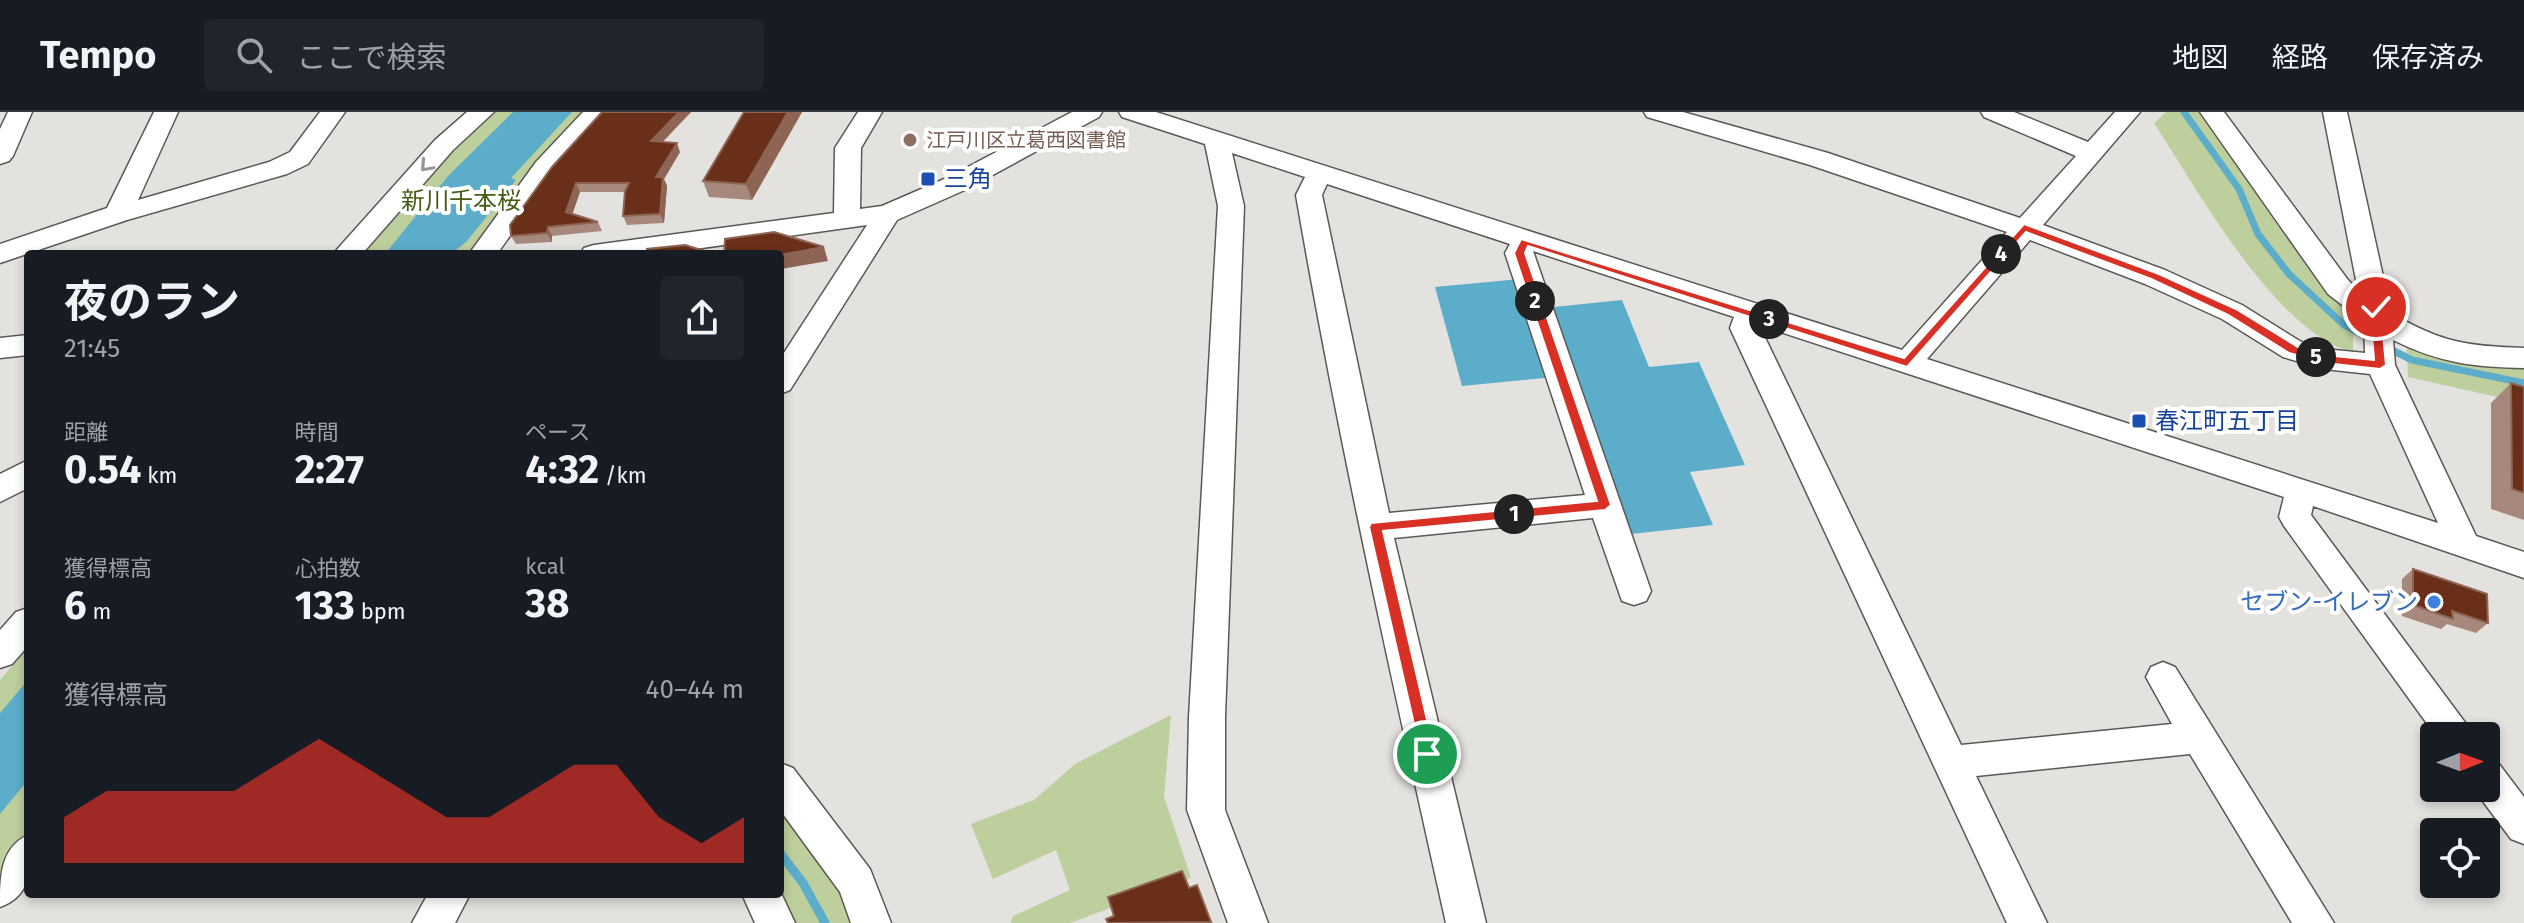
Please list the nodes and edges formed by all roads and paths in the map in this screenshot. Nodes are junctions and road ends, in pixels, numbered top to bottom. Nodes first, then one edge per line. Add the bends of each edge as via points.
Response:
1 (20, 112) edge
2 (37, 112) edge
3 (166, 112) edge
4 (333, 112) edge
5 (597, 112) edge
6 (870, 112) edge
7 (1090, 112) edge
8 (1131, 112) edge
9 (1656, 112) edge
10 (1993, 112) edge
11 (2128, 112) edge
12 (2212, 112) edge
13 (2335, 112) edge
14 (472, 114) edge
15 (0, 117) edge
16 (1217, 142) junction
17 (2091, 153) junction
18 (0, 156) edge
19 (1321, 175) junction
20 (118, 214) junction
21 (887, 214) junction
22 (847, 220) junction
23 (2024, 228) junction
24 (1525, 242) junction
25 (351, 250) edge
26 (486, 250) edge
27 (624, 250) edge
28 (0, 254) edge
29 (1749, 313) junction
30 (2378, 317) junction
31 (24, 345) edge
32 (0, 348) edge
33 (2524, 358) edge
34 (1907, 363) junction
35 (2380, 365) junction
36 (784, 377) edge
37 (24, 475) edge
38 (0, 490) edge
39 (2301, 490) junction
40 (1605, 505) junction
41 (1376, 527) junction
42 (2464, 545) junction
43 (2524, 565) edge
44 (1634, 591) dead end
45 (24, 627) edge
46 (0, 654) edge
47 (2163, 677) dead end
48 (2447, 722) edge
49 (2200, 737) junction
50 (1950, 762) junction
51 (784, 785) edge
52 (2500, 795) edge
53 (2524, 827) edge
54 (24, 858) edge
55 (0, 889) edge
56 (448, 898) edge
57 (763, 898) edge
58 (432, 923) edge
59 (775, 923) edge
60 (871, 923) edge
61 (1248, 923) edge
62 (1466, 923) edge
63 (2027, 923) edge
64 (2314, 923) edge

1 - 2 street
1 - 15 street
1 - 18 street
3 - 20 street
4 - 20 street via 299,158 278,168
5 - 26 street via 545,168
6 - 22 street via 848,148
7 - 21 street via 958,183
8 - 16 street
9 - 23 street via 1819,159
10 - 17 street
11 - 17 street
12 - 30 street via 2338,287
13 - 30 street
14 -> 25 street
16 - 19 street
16 - 61 street via 1231,206 1206,810
17 - 23 street
19 - 24 street
19 - 41 street via 1309,195
20 - 28 street
21 - 22 street
21 - 36 street
22 - 27 street
23 - 34 street
23 - 35 street via 2155,277 2232,312 2293,350
24 - 29 street
24 - 40 street via 1519,253
29 - 34 street
29 - 50 street via 1744,328
30 - 33 street via 2408,336 2464,356
30 - 35 street
31 - 32 street
34 - 39 street
35 - 42 street
37 - 38 street
39 - 42 street
39 - 48 street via 2295,517
40 - 41 street
40 - 44 street
41 - 62 street
42 - 43 street
45 - 46 street
47 - 49 street
49 - 50 street
49 - 64 street
50 - 63 street
51 - 60 street via 856,882
52 - 53 street
54 - 55 street
56 - 58 street
57 - 59 street

